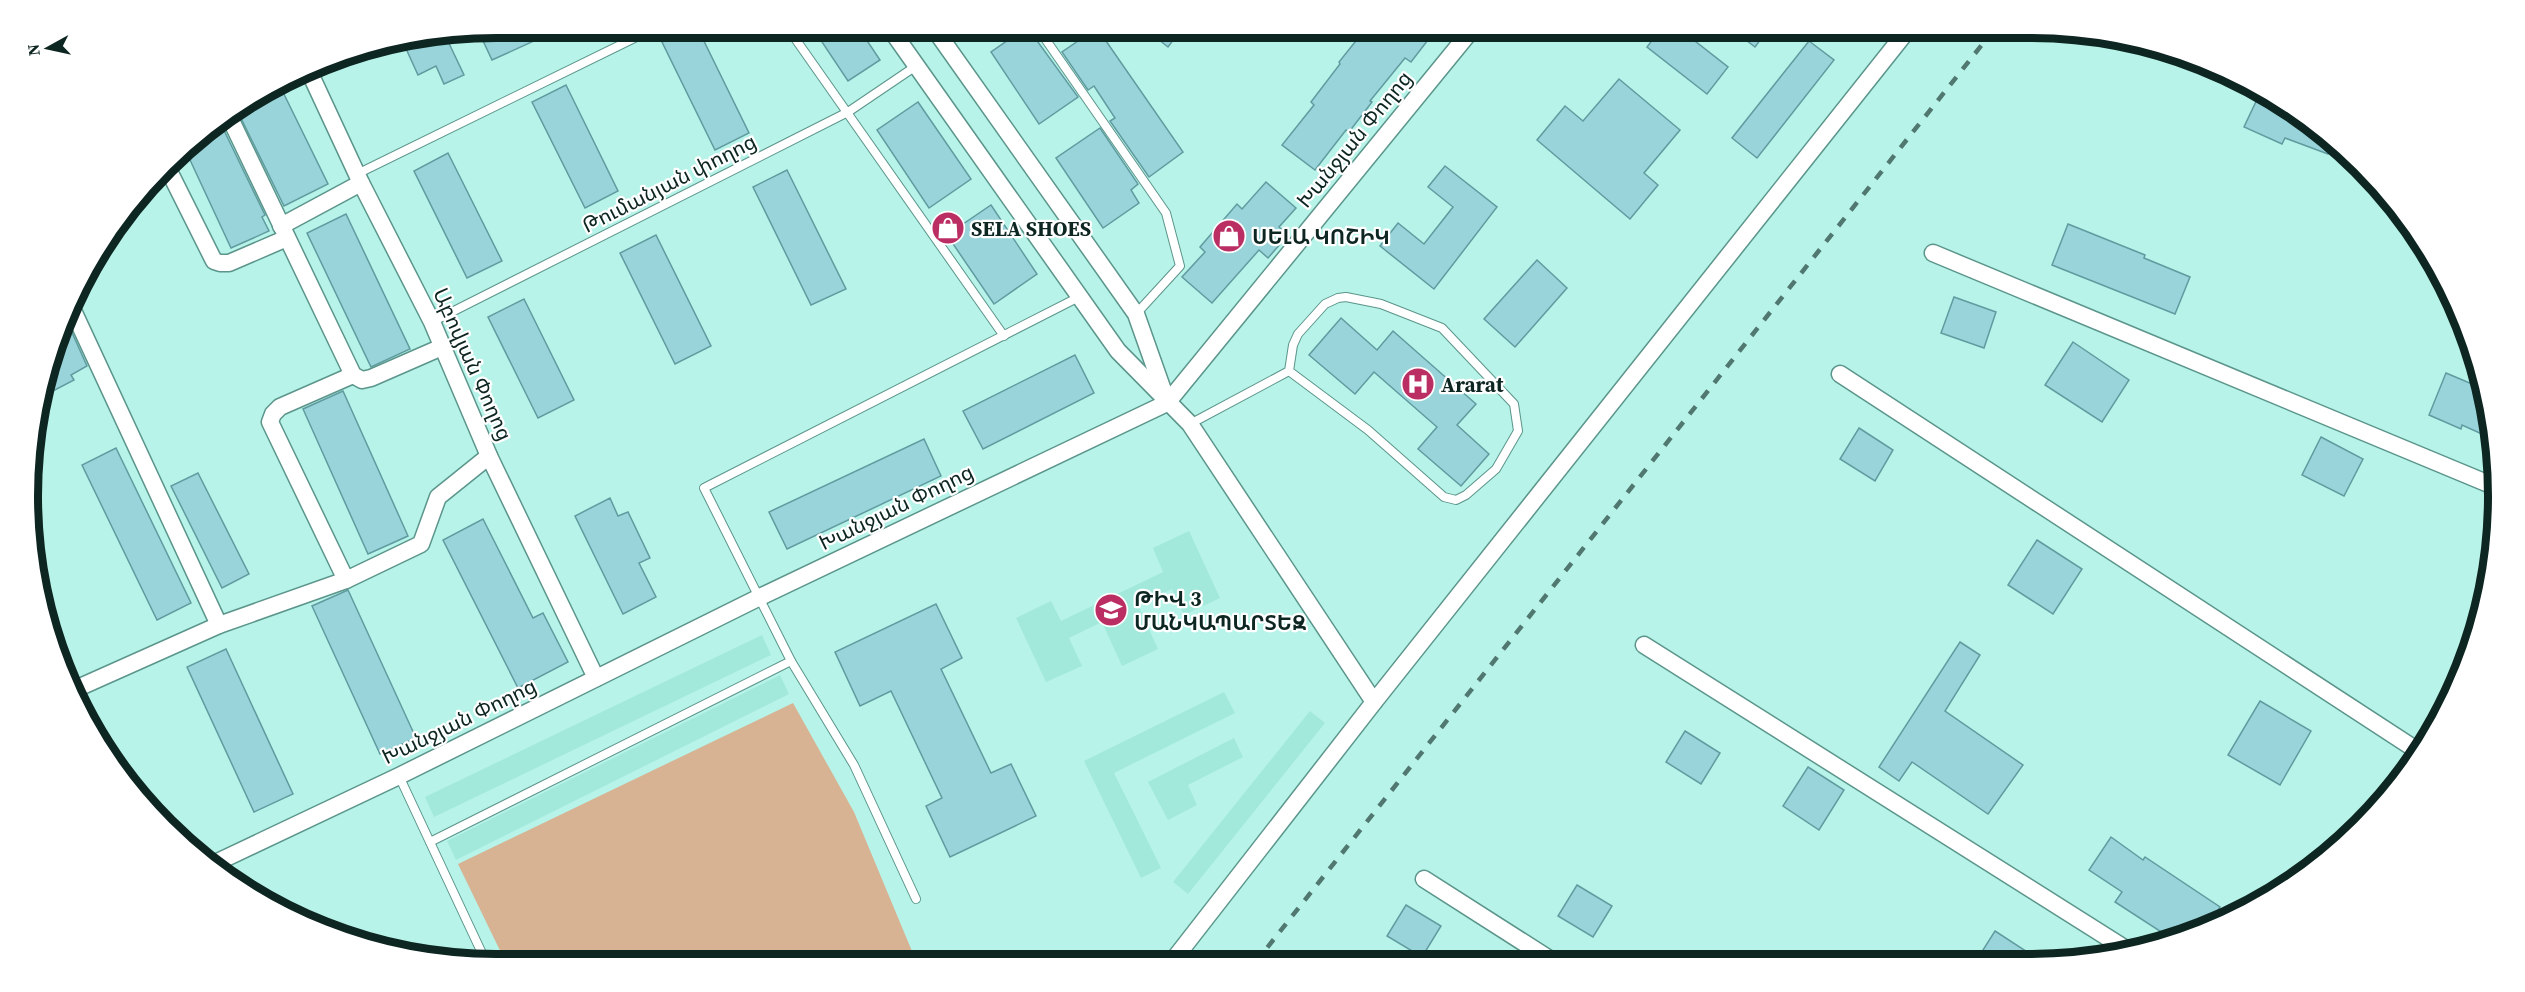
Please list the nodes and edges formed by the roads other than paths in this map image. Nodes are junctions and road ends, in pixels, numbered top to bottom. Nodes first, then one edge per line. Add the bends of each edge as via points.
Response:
1 (635, 38) edge
2 (795, 38) edge
3 (897, 38) edge
4 (946, 38) edge
5 (1045, 38) edge
6 (1465, 38) edge
7 (1901, 38) edge
8 (916, 66) junction
9 (311, 76) edge
10 (848, 112) junction
11 (232, 122) edge
12 (170, 174) edge
13 (359, 179) junction
14 (284, 232) junction
15 (1933, 253) dead end
16 (1079, 297) junction
17 (1136, 314) junction
18 (75, 315) edge
19 (432, 322) junction
20 (1004, 336) junction
21 (442, 347) junction
22 (1288, 371) junction
23 (1840, 374) dead end
24 (353, 375) junction
25 (1167, 403) junction
26 (1190, 424) junction
27 (489, 456) junction
28 (2488, 484) edge
29 (346, 580) junction
30 (760, 597) junction
31 (219, 625) junction
32 (1644, 645) dead end
33 (791, 661) junction
34 (596, 678) junction
35 (80, 687) edge
36 (1374, 702) junction
37 (2412, 747) edge
38 (399, 776) junction
39 (430, 842) junction
40 (218, 861) edge
41 (1424, 879) dead end
42 (916, 899) dead end
43 (2120, 945) edge
44 (482, 954) edge
45 (1178, 954) edge
46 (1541, 954) edge

1 - 13 lane
2 - 10 lane
3 - 8 street
4 - 17 street
5 - 17 lane via 1166,213 1180,266
6 - 25 street, Խանջյան Փողոց
7 - 36 street
8 - 10 lane, Թումանյան փողոց
8 - 16 street
9 - 13 street, Աբովյան Փողոց
10 - 19 lane, Թումանյան փողոց
10 - 20 lane
11 - 14 street
12 - 14 street via 214,261 229,263
13 - 14 street
13 - 19 street, Աբովյան Փողոց
14 - 24 street
15 - 28 street
16 - 20 lane
16 - 25 street via 1118,351
17 - 25 street
18 - 31 street
19 - 21 street, Աբովյան Փողոց
20 - 30 lane via 704,488
21 - 24 street via 371,378 362,380
21 - 27 street, Աբովյան Փողոց
22 - 22 lane via 1368,430 1444,497 1456,500 1466,495 1496,469 1518,431 1514,404 1442,328 1381,304 1346,297 1325,304 1298,334
22 - 26 lane
23 - 37 street
24 - 29 street via 280,407 270,422
25 - 26 street
25 - 30 street, Խանջյան Փողոց
26 - 36 street
27 - 29 street via 438,497 421,544
27 - 34 street, Աբովյան Փողոց
29 - 31 street
30 - 33 lane
30 - 34 street, Խանջյան Փողոց
31 - 35 street
32 - 43 street
33 - 39 lane
33 - 42 lane via 854,765
34 - 38 street, Խանջյան Փողոց
36 - 45 street
38 - 39 lane
38 - 40 street, Խանջյան Փողոց
39 - 44 lane
41 - 46 street

